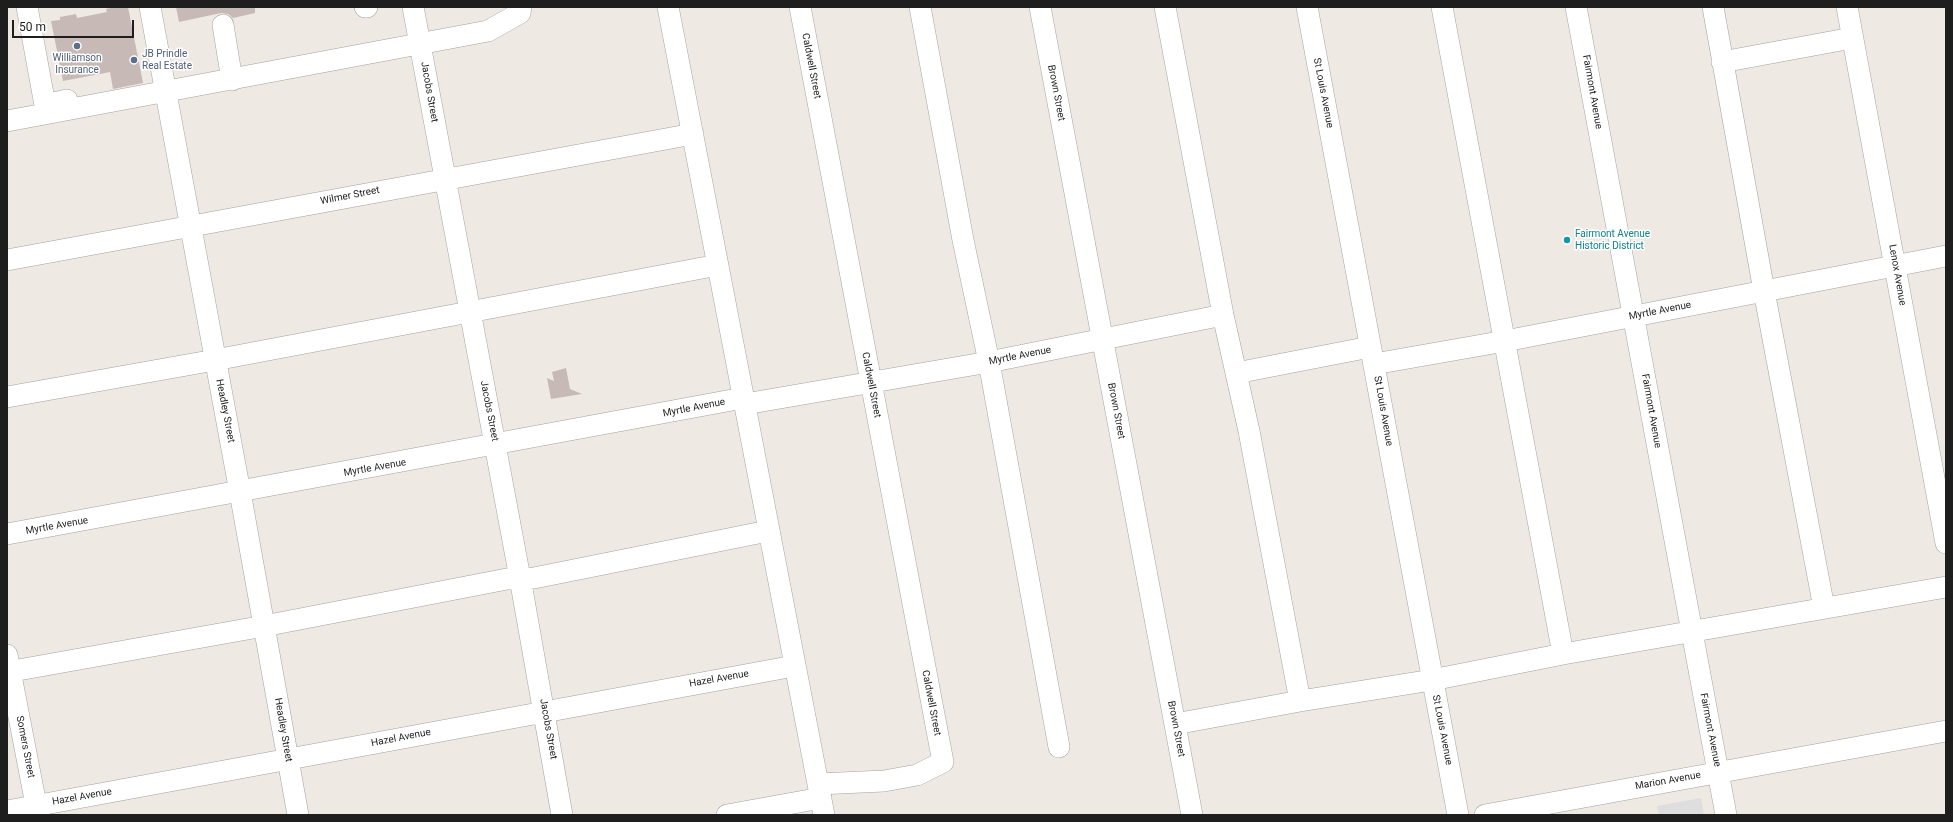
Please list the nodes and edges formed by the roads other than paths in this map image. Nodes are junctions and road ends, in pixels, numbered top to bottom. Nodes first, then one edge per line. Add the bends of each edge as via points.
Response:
1 (27, 7) edge
2 (150, 7) edge
3 (413, 7) edge
4 (521, 7) edge
5 (668, 7) edge
6 (800, 7) edge
7 (920, 7) edge
8 (1040, 7) edge
9 (1165, 7) edge
10 (1307, 7) edge
11 (1442, 7) edge
12 (1576, 7) edge
13 (1713, 7) edge
14 (1847, 7) edge
15 (223, 25) dead end
16 (1852, 38) junction
17 (420, 45) junction
18 (1722, 62) junction
19 (232, 80) junction
20 (166, 92) junction
21 (104, 94) dead end
22 (7, 121) edge
23 (693, 134) junction
24 (445, 178) junction
25 (191, 226) junction
26 (1946, 256) edge
27 (7, 260) edge
28 (718, 265) junction
29 (1895, 266) junction
30 (1764, 291) junction
31 (470, 311) junction
32 (1223, 315) junction
33 (1633, 317) junction
34 (1102, 339) junction
35 (1505, 341) junction
36 (1372, 355) junction
37 (215, 360) junction
38 (989, 362) junction
39 (1236, 373) junction
40 (870, 383) junction
41 (7, 396) edge
42 (744, 401) junction
43 (495, 445) junction
44 (240, 492) junction
45 (768, 531) junction
46 (7, 534) edge
47 (1946, 543) edge
48 (520, 578) junction
49 (1946, 587) edge
50 (1824, 608) junction
51 (264, 626) junction
52 (1692, 633) junction
53 (1563, 654) junction
54 (8, 666) edge
55 (794, 666) junction
56 (1432, 680) junction
57 (1300, 701) junction
58 (544, 711) junction
59 (1175, 724) junction
60 (1946, 731) edge
61 (1059, 746) dead end
62 (288, 760) junction
63 (1718, 772) junction
64 (821, 799) edge
65 (37, 810) edge
66 (7, 811) edge
67 (1495, 814) edge
68 (298, 815) edge
69 (562, 815) edge
70 (726, 815) edge
71 (1192, 815) edge
72 (1458, 815) edge
73 (1726, 815) edge

1 - 21 street via 45,104
2 - 20 street, Headley Street
3 - 17 street, Jacobs Street
4 - 17 street via 520,13 488,31
5 - 23 street
6 - 40 street, Caldwell Street
7 - 38 street via 963,240
8 - 34 street, Brown Street
9 - 32 street
10 - 36 street, St Louis Avenue
11 - 35 street
12 - 33 street, Fairmont Avenue
13 - 18 street
14 - 16 street, Lenox Avenue
15 - 19 street
16 - 18 street
16 - 29 street, Lenox Avenue
17 - 19 street
17 - 24 street, Jacobs Street
18 - 30 street
19 - 20 street
20 - 22 street
20 - 25 street, Headley Street
23 - 24 street, Wilmer Street
23 - 28 street
24 - 25 street, Wilmer Street
24 - 31 street, Jacobs Street
25 - 27 street, Wilmer Street
25 - 37 street, Headley Street
26 - 29 street, Myrtle Avenue
28 - 31 street
28 - 42 street
29 - 30 street, Myrtle Avenue
29 - 47 street, Lenox Avenue
30 - 33 street, Myrtle Avenue
30 - 50 street
31 - 37 street
31 - 43 street, Jacobs Street
32 - 34 street, Myrtle Avenue
32 - 39 street
33 - 35 street, Myrtle Avenue
33 - 52 street, Fairmont Avenue
34 - 38 street, Myrtle Avenue
34 - 59 street, Brown Street
35 - 36 street, Myrtle Avenue
35 - 53 street
36 - 39 street, Myrtle Avenue
36 - 56 street, St Louis Avenue
37 - 41 street
37 - 44 street, Headley Street
38 - 40 street, Myrtle Avenue
38 - 61 street
39 - 57 street
40 - 42 street, Myrtle Avenue
40 - 64 street, Caldwell Street via 943,762 916,775 884,781
42 - 43 street, Myrtle Avenue
42 - 45 street
43 - 44 street, Myrtle Avenue
43 - 48 street, Jacobs Street
44 - 46 street, Myrtle Avenue
44 - 51 street, Headley Street
45 - 48 street via 534,578
45 - 55 street
48 - 51 street
48 - 58 street, Jacobs Street
49 - 50 street
50 - 52 street
51 - 54 street
51 - 62 street, Headley Street
52 - 53 street
52 - 63 street, Fairmont Avenue
53 - 56 street
54 - 65 street, Somers Street
55 - 58 street, Hazel Avenue
55 - 64 street
56 - 57 street
56 - 72 street, St Louis Avenue
57 - 59 street
58 - 62 street, Hazel Avenue
58 - 69 street, Jacobs Street
59 - 71 street, Brown Street
60 - 63 street, Marion Avenue
62 - 65 street, Hazel Avenue
62 - 68 street, Headley Street
63 - 67 street, Marion Avenue
63 - 73 street, Fairmont Avenue
64 - 70 street
65 - 66 street, Hazel Avenue

